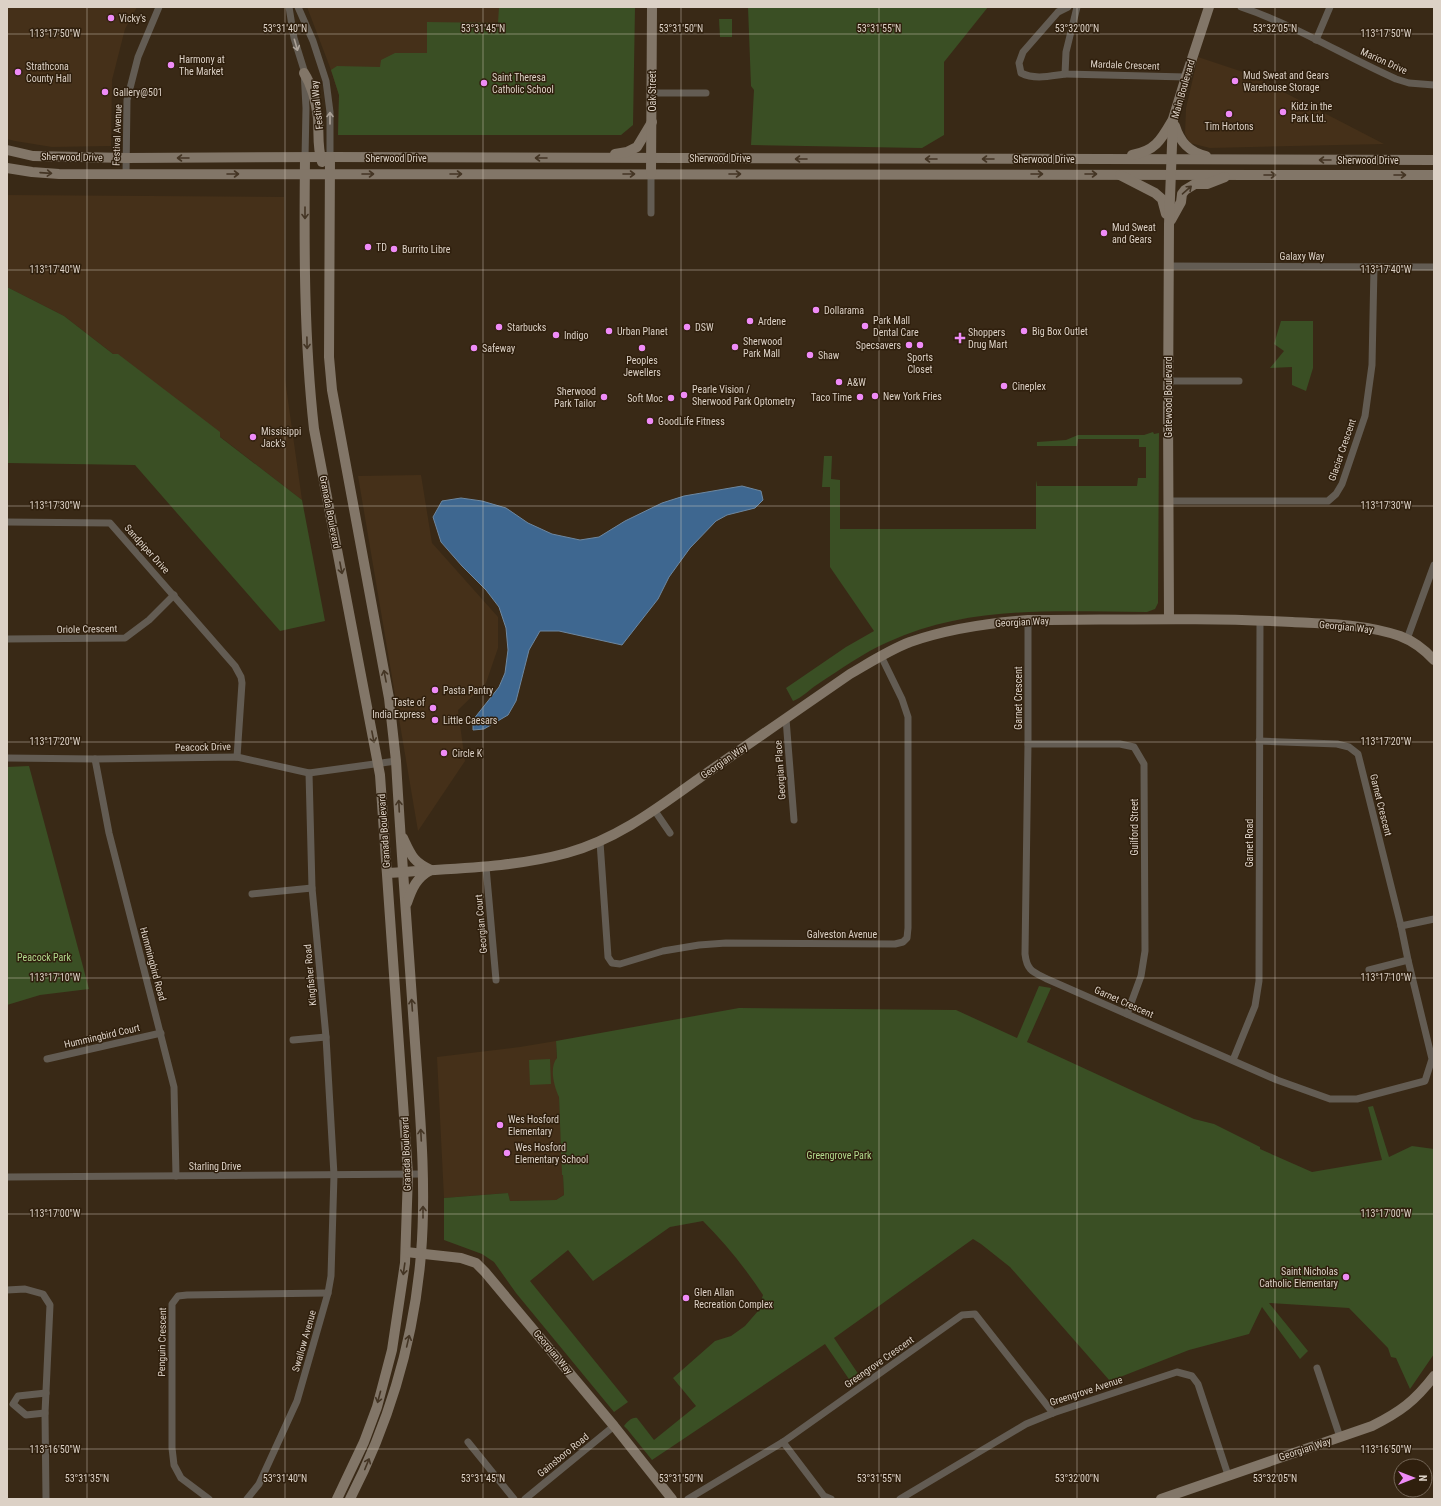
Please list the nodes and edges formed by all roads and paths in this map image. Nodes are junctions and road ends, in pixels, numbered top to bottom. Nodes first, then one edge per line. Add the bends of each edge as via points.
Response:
1 (159, 7) edge
2 (289, 7) edge
3 (298, 7) edge
4 (652, 7) edge
5 (1068, 7) edge
6 (1077, 7) edge
7 (1209, 7) edge
8 (1241, 7) edge
9 (1330, 7) edge
10 (1316, 40) junction
11 (304, 73) junction
12 (1065, 74) junction
13 (1186, 77) junction
14 (1434, 85) edge
15 (652, 93) junction
16 (706, 93) dead end
17 (1173, 119) junction
18 (652, 122) junction
19 (7, 150) edge
20 (325, 157) junction
21 (126, 158) junction
22 (305, 158) junction
23 (607, 158) junction
24 (651, 158) junction
25 (1111, 159) junction
26 (1172, 159) junction
27 (1219, 159) junction
28 (1434, 160) edge
29 (7, 168) edge
30 (126, 174) junction
31 (305, 174) junction
32 (329, 174) junction
33 (651, 174) junction
34 (1171, 174) junction
35 (1119, 175) junction
36 (1231, 175) junction
37 (1434, 175) edge
38 (651, 213) dead end
39 (1169, 224) junction
40 (1169, 266) junction
41 (1374, 267) junction
42 (1434, 267) edge
43 (1168, 381) junction
44 (1239, 382) dead end
45 (1168, 501) junction
46 (7, 522) edge
47 (1434, 565) edge
48 (174, 595) junction
49 (1169, 619) junction
50 (1028, 620) junction
51 (1260, 620) junction
52 (1407, 639) junction
53 (7, 640) edge
54 (881, 656) junction
55 (1434, 660) edge
56 (786, 719) junction
57 (1259, 741) junction
58 (1028, 744) junction
59 (237, 756) junction
60 (7, 758) edge
61 (95, 759) junction
62 (396, 761) junction
63 (378, 764) junction
64 (309, 773) junction
65 (655, 811) junction
66 (794, 820) dead end
67 (400, 832) junction
68 (670, 833) dead end
69 (600, 842) junction
70 (486, 867) junction
71 (431, 870) junction
72 (403, 872) junction
73 (388, 873) junction
74 (312, 888) junction
75 (252, 894) dead end
76 (406, 908) junction
77 (1434, 918) edge
78 (1401, 926) junction
79 (1408, 960) junction
80 (1369, 970) dead end
81 (496, 980) dead end
82 (1127, 1014) junction
83 (161, 1033) junction
84 (326, 1037) junction
85 (293, 1040) dead end
86 (47, 1059) dead end
87 (1233, 1060) junction
88 (408, 1174) junction
89 (423, 1174) junction
90 (334, 1175) junction
91 (176, 1176) junction
92 (7, 1177) edge
93 (406, 1252) junction
94 (421, 1253) junction
95 (7, 1290) edge
96 (328, 1293) junction
97 (1317, 1368) dead end
98 (1434, 1376) edge
99 (46, 1394) junction
100 (45, 1413) junction
101 (1053, 1413) junction
102 (614, 1426) junction
103 (1340, 1438) junction
104 (468, 1442) dead end
105 (782, 1442) junction
106 (1228, 1475) junction
107 (46, 1499) edge
108 (209, 1499) edge
109 (247, 1499) edge
110 (337, 1499) edge
111 (350, 1499) edge
112 (514, 1499) edge
113 (525, 1499) edge
114 (672, 1499) edge
115 (688, 1499) edge
116 (830, 1499) edge
117 (900, 1499) edge
118 (1161, 1499) edge

1 - 21 street, Festival Avenue via 138,57 127,100
2 -> 11 street, Festival Way
20 -> 3 street, Festival Way via 330,112 326,81
4 - 15 main road, Oak Street
5 - 12 street, Mardale Crescent via 1058,12 1023,52 1019,63 1021,73 1026,76
6 - 12 street via 1066,52
7 - 13 main road, Main Boulevard
8 - 10 street, Marion Drive
9 - 10 street
10 - 14 street, Marion Drive via 1396,80
11 - 20 main road, Granada Boulevard via 315,98
11 - 22 street, Festival Way
12 - 13 street, Mardale Crescent
13 - 17 main road, Main Boulevard
15 - 16 street
15 - 18 main road, Oak Street
17 - 25 main road via 1152,149
17 - 26 main road, Main Boulevard
17 - 27 main road via 1178,135 1187,148 1195,153
18 - 23 main road via 637,147
18 - 24 main road, Oak Street
19 - 21 main road, Sherwood Drive via 33,156
20 - 22 main road, Sherwood Drive
23 -> 20 main road, Sherwood Drive
20 - 32 main road, Granada Boulevard
22 -> 21 main road, Sherwood Drive
21 - 30 street, Festival Avenue
22 - 31 main road, Granada Boulevard
23 - 24 main road, Sherwood Drive
25 -> 24 main road, Sherwood Drive
24 - 33 main road, Oak Street
25 - 26 main road, Sherwood Drive
26 - 27 main road, Sherwood Drive
26 - 34 main road, Main Boulevard
28 -> 27 main road, Sherwood Drive
29 -> 30 main road, Sherwood Drive via 58,174
30 -> 31 main road, Sherwood Drive
31 - 32 main road, Sherwood Drive
31 -> 63 main road, Granada Boulevard via 307,357 314,429
32 -> 33 main road, Sherwood Drive
62 -> 32 main road, Granada Boulevard via 389,698 332,390 329,356
33 -> 35 main road, Sherwood Drive
33 - 38 street
34 - 35 main road, Sherwood Drive
34 - 36 main road, Sherwood Drive
34 - 39 main road, Gatewood Boulevard
35 - 39 main road via 1162,199
36 -> 37 main road, Sherwood Drive
39 -> 36 main road via 1185,190 1195,184 1207,184
39 - 40 main road, Gatewood Boulevard
40 - 41 street, Galaxy Way
40 - 43 main road, Gatewood Boulevard
41 - 42 street, Galaxy Way
41 - 45 street, Glacier Crescent via 1372,365 1364,416 1342,484 1336,494 1328,500 1315,501
43 - 44 street
43 - 45 main road, Gatewood Boulevard
45 - 49 main road, Gatewood Boulevard
46 - 48 street, Sandpiper Drive via 110,523
47 - 52 street
48 - 53 street, Oriole Crescent via 149,620 125,638
48 - 59 street, Sandpiper Drive via 235,666 241,677
49 - 50 main road, Georgian Way
49 - 51 main road, Georgian Way
50 - 54 main road, Georgian Way via 943,632 908,643
50 - 58 street, Garnet Crescent
51 - 52 main road, Georgian Way via 1353,625
51 - 57 street, Garnet Road
52 - 55 main road, Georgian Way
54 - 56 main road, Georgian Way via 850,674
54 - 69 street, Galveston Avenue via 908,717 908,928 907,938 903,942 726,943 663,951 620,964 612,963 608,957
56 - 65 main road, Georgian Way
56 - 66 street, Georgian Place
57 - 78 street, Garnet Crescent via 1337,744 1349,747 1358,754
57 - 87 street, Garnet Road via 1259,981 1255,1006
58 - 82 street, Garnet Crescent via 1026,962 1030,971
58 - 82 street, Guilford Street via 1120,744 1134,747 1144,764 1145,951 1141,976
59 - 61 street, Peacock Drive
59 - 64 street, Peacock Drive
60 - 61 street, Peacock Drive
61 - 83 street, Hummingbird Road via 109,833
62 - 63 street, Peacock Drive
67 -> 62 main road, Granada Boulevard
63 - 64 street, Peacock Drive
63 - 73 main road, Granada Boulevard
64 - 74 street, Kingfisher Road
65 - 68 street
65 - 69 main road, Georgian Way
67 - 71 main road via 412,857
67 - 72 main road, Granada Boulevard
69 - 70 main road, Georgian Way via 540,860
70 - 71 main road, Georgian Way
70 - 81 street, Georgian Court
71 - 72 main road, Georgian Way
71 - 76 main road via 422,875 414,886
72 - 73 main road, Georgian Way
72 - 76 main road, Granada Boulevard
73 - 88 main road, Granada Boulevard
74 - 75 street
74 - 84 street, Kingfisher Road
89 -> 76 main road, Granada Boulevard
77 - 78 street
78 - 79 street, Garnet Crescent
79 - 80 street
79 - 87 street, Garnet Crescent via 1432,1059 1425,1082 1357,1099 1330,1099 1277,1080
82 - 87 street, Garnet Crescent
83 - 86 street, Hummingbird Court
83 - 91 street, Hummingbird Road via 174,1088
84 - 85 street
84 - 90 street, Kingfisher Road
88 - 89 street, Starling Drive
88 - 90 street, Starling Drive
88 - 93 main road, Granada Boulevard
94 -> 89 main road, Granada Boulevard
90 - 91 street, Starling Drive
90 - 96 street, Swallow Avenue via 331,1276
91 - 92 street, Starling Drive
93 - 94 main road, Georgian Way
93 -> 110 main road, Granada Boulevard via 392,1350 377,1407 364,1442
94 - 102 main road, Georgian Way via 461,1258 476,1263
111 -> 94 main road, Granada Boulevard via 363,1475 386,1417 402,1367
95 - 99 street via 25,1289 43,1294 50,1305
96 - 108 street, Penguin Crescent via 187,1295 178,1296 172,1304 174,1465 181,1478
96 - 109 street, Swallow Avenue via 297,1401 258,1484
97 - 103 street
98 - 103 main road, Georgian Way via 1412,1402 1394,1416
99 - 100 street
99 - 100 street via 18,1396 13,1404 26,1415
100 - 107 street
101 - 105 street, Greengrove Crescent via 975,1314 962,1315
101 - 106 street, Greengrove Avenue via 1177,1372 1184,1373 1192,1376 1198,1384
101 - 117 street, Greengrove Avenue via 1026,1424
102 - 113 street, Gainsboro Road
102 - 114 main road, Georgian Way
103 - 106 main road, Georgian Way
104 - 112 street
105 - 115 street, Greengrove Crescent
105 - 116 street via 824,1496
106 - 118 main road, Georgian Way

